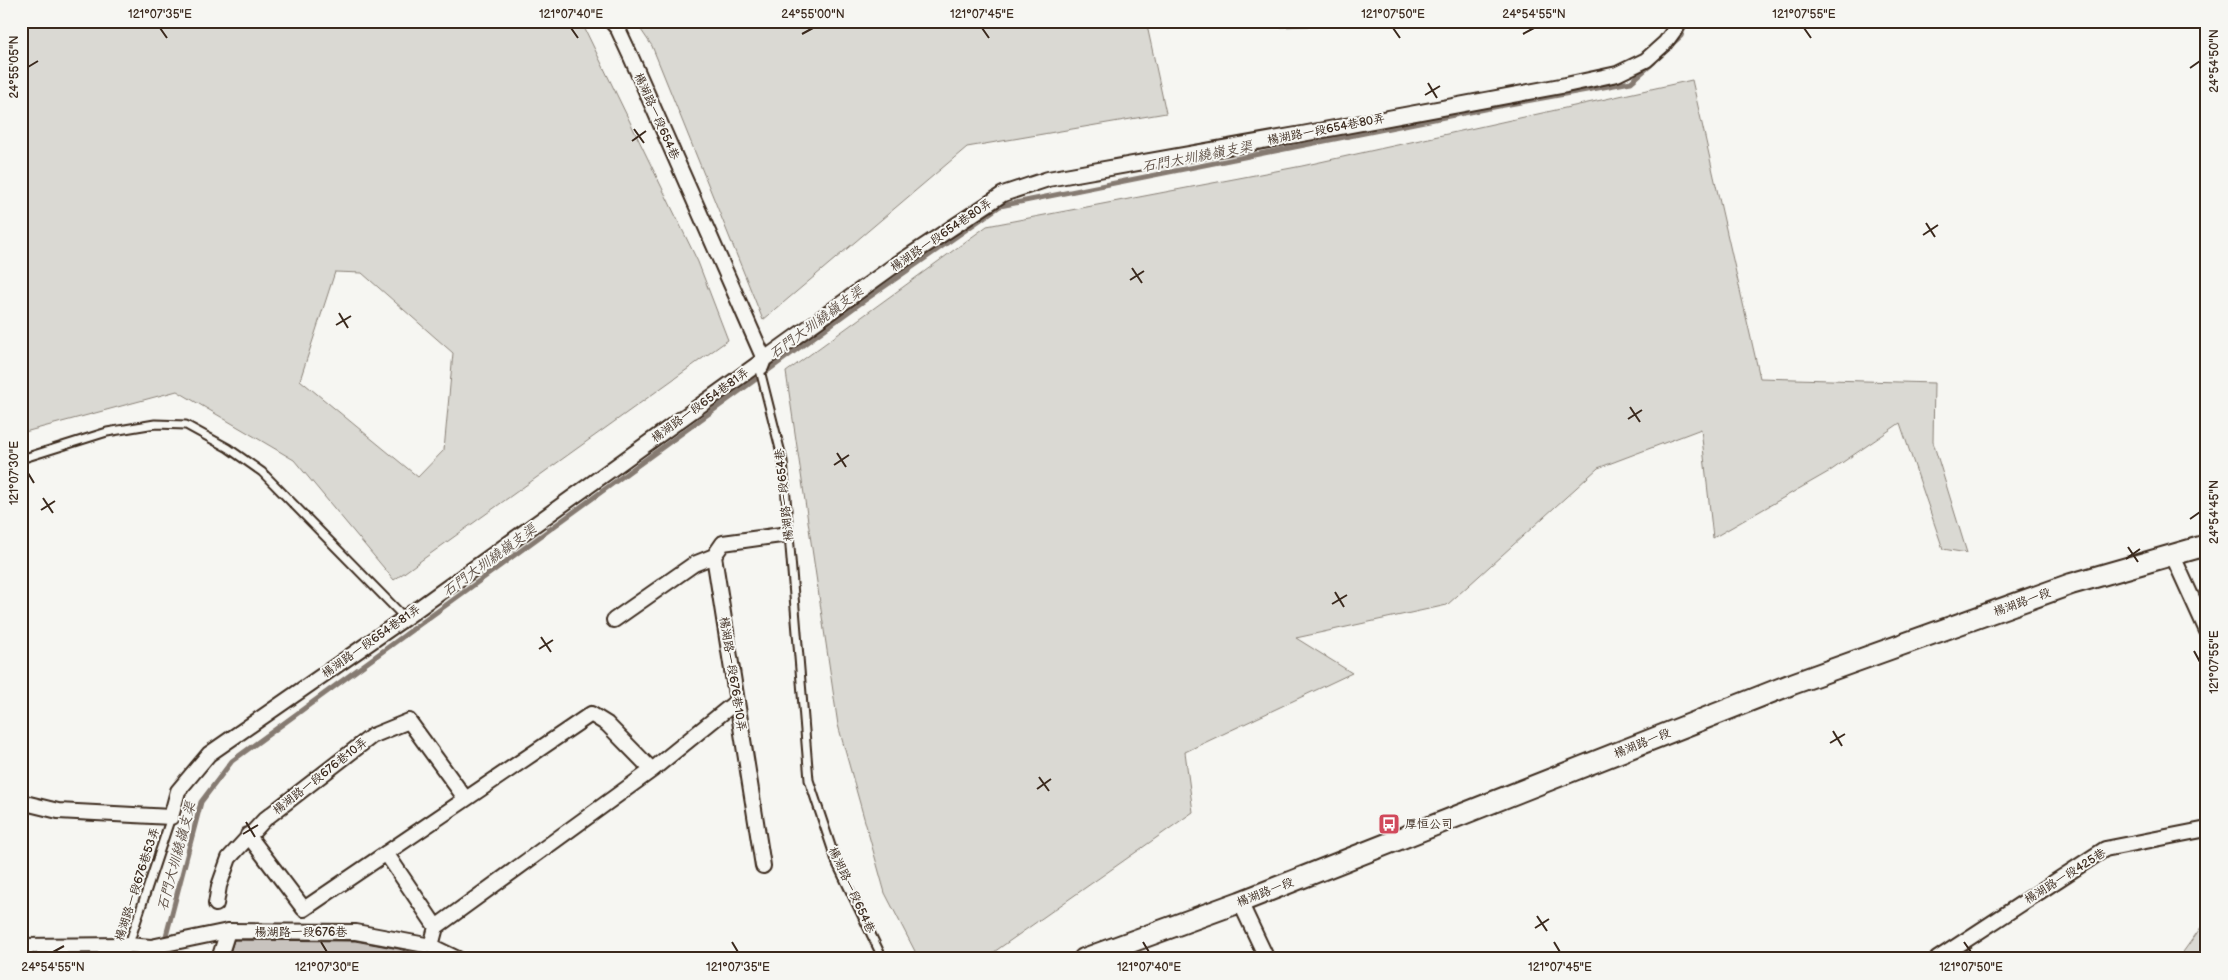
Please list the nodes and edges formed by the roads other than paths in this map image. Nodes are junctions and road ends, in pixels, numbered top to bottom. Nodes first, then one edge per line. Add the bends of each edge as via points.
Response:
1 (612, 21) edge
2 (1681, 21) edge
3 (762, 365) junction
4 (21, 458) edge
5 (781, 534) dead end
6 (2207, 545) edge
7 (2172, 554) junction
8 (714, 556) junction
9 (405, 618) junction
10 (614, 620) dead end
11 (2207, 631) edge
12 (737, 701) junction
13 (652, 770) junction
14 (465, 798) junction
15 (21, 802) edge
16 (171, 816) junction
17 (2207, 829) edge
18 (248, 835) junction
19 (386, 853) junction
20 (763, 866) dead end
21 (1240, 902) junction
22 (216, 904) dead end
23 (436, 927) junction
24 (228, 931) junction
25 (21, 946) edge
26 (430, 946) junction
27 (126, 952) edge
28 (219, 959) edge
29 (458, 959) edge
30 (883, 959) edge
31 (1084, 959) edge
32 (1268, 959) edge
33 (1937, 959) edge

1 - 3 street, 楊湖路一段654巷 via 631,57
2 - 3 street, 楊湖路一段654巷80弄 via 1666,43 1646,60 1617,74 1048,179 1003,194 891,268
3 - 9 street, 楊湖路一段654巷81弄
3 - 30 lane, 楊湖路一段654巷 via 783,462 809,780 837,864
4 - 9 lane via 107,432 155,424 186,425 228,448 262,472
5 - 8 street via 723,543
6 - 7 street, 楊湖路一段
7 - 11 street
7 - 21 street, 楊湖路一段 via 2071,584 1792,684
8 - 10 street via 694,564
8 - 12 street, 楊湖路一段676巷10弄
9 - 16 street, 楊湖路一段654巷81弄 via 210,754 178,791
12 - 13 street
12 - 20 street, 楊湖路一段676巷10弄
13 - 14 street via 607,724 591,714
13 - 23 street
14 - 18 street, 楊湖路一段676巷10弄 via 409,721 372,736
14 - 19 street
15 - 16 street via 58,811
16 - 27 lane, 楊湖路一段676巷53弄
17 - 33 street, 楊湖路一段425巷 via 2105,849
18 - 19 street via 304,909
18 - 22 street, 楊湖路一段676巷10弄 via 229,858
19 - 23 street
21 - 31 street, 楊湖路一段
21 - 32 street
23 - 26 street
24 - 26 street, 楊湖路一段676巷 via 356,932
24 - 27 street, 楊湖路一段676巷
24 - 28 street
25 - 27 street
26 - 29 street, 楊湖路一段676巷

